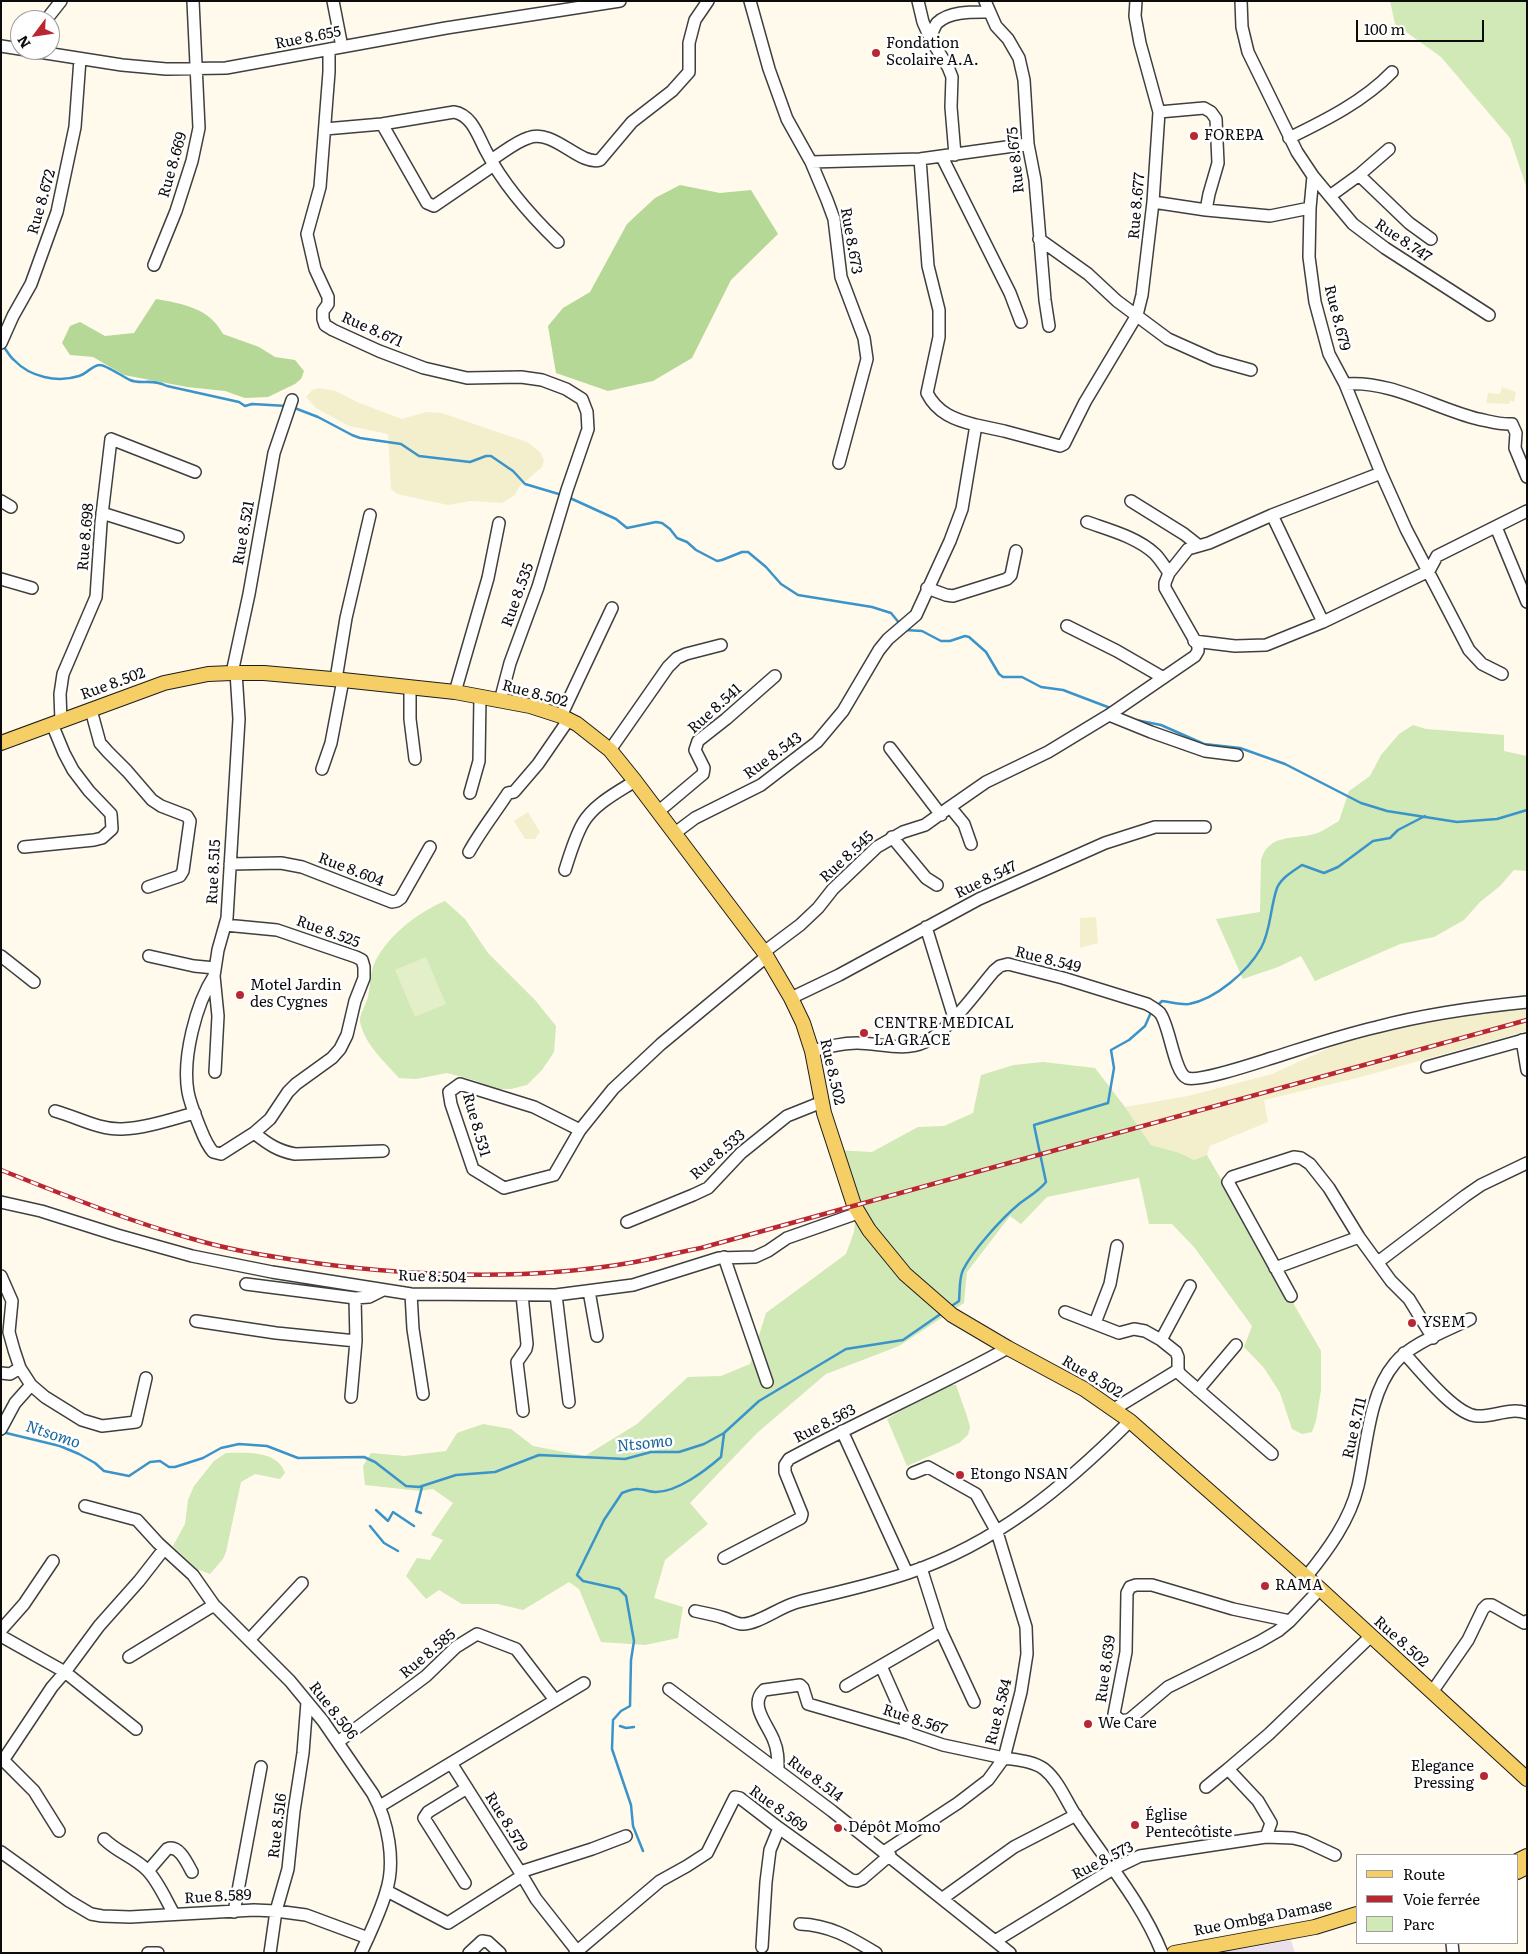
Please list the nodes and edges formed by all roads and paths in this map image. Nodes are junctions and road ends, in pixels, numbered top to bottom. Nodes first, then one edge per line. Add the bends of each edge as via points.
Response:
1 (193, 1) edge
2 (333, 1) edge
3 (620, 1) edge
4 (708, 1) edge
5 (750, 1) edge
6 (918, 1) edge
7 (1136, 1) edge
8 (1241, 1) edge
9 (604, 2) edge
10 (561, 5) edge
11 (987, 7) edge
12 (930, 38) junction
13 (342, 47) junction
14 (329, 50) junction
15 (60, 57) edge
16 (80, 60) junction
17 (197, 70) junction
18 (1392, 72) dead end
19 (1159, 112) junction
20 (382, 124) junction
21 (325, 129) junction
22 (1289, 138) junction
23 (1028, 144) junction
24 (1390, 149) dead end
25 (955, 155) junction
26 (942, 157) junction
27 (920, 159) junction
28 (492, 162) junction
29 (811, 162) junction
30 (1359, 175) junction
31 (1313, 176) junction
32 (1330, 196) junction
33 (1153, 202) junction
34 (1310, 208) junction
35 (1206, 210) junction
36 (1039, 239) junction
37 (1431, 239) dead end
38 (558, 242) dead end
39 (154, 265) dead end
40 (1137, 315) junction
41 (1489, 315) dead end
42 (1021, 322) dead end
43 (1049, 326) dead end
44 (1, 343) edge
45 (1251, 370) dead end
46 (1345, 384) junction
47 (566, 389) joint
48 (292, 400) dead end
49 (976, 425) junction
50 (839, 463) dead end
51 (195, 472) dead end
52 (1381, 473) junction
53 (1527, 477) edge
54 (1131, 501) dead end
55 (1527, 512) edge
56 (102, 513) junction
57 (370, 514) dead end
58 (1272, 515) junction
59 (1087, 522) dead end
60 (499, 523) dead end
61 (1496, 527) junction
62 (178, 537) dead end
63 (1198, 545) junction
64 (1016, 551) dead end
65 (1428, 571) junction
66 (1169, 573) junction
67 (1, 579) edge
68 (32, 588) dead end
69 (927, 588) junction
70 (1527, 602) edge
71 (612, 608) dead end
72 (1323, 622) junction
73 (1067, 626) dead end
74 (1194, 641) junction
75 (721, 645) dead end
76 (234, 672) junction
77 (1502, 674) dead end
78 (775, 676) dead end
79 (1162, 677) junction
80 (339, 679) junction
81 (410, 687) junction
82 (455, 692) junction
83 (480, 697) junction
84 (500, 701) junction
85 (90, 710) junction
86 (1109, 715) junction
87 (565, 717) junction
88 (57, 722) junction
89 (1, 743) edge
90 (890, 748) dead end
91 (610, 750) junction
92 (1237, 755) dead end
93 (415, 759) dead end
94 (322, 769) dead end
95 (635, 781) junction
96 (470, 793) dead end
97 (950, 807) junction
98 (659, 811) junction
99 (940, 815) junction
100 (1205, 826) dead end
101 (676, 833) junction
102 (892, 837) junction
103 (970, 844) dead end
104 (24, 847) dead end
105 (430, 847) dead end
106 (469, 852) dead end
107 (230, 864) junction
108 (565, 870) dead end
109 (936, 885) dead end
110 (148, 887) dead end
111 (225, 925) junction
112 (926, 927) junction
113 (765, 955) junction
114 (1, 956) edge
115 (149, 956) dead end
116 (215, 972) junction
117 (34, 982) dead end
118 (792, 998) junction
119 (1527, 1002) edge
120 (954, 1018) junction
121 (1524, 1039) edge
122 (812, 1051) junction
123 (1427, 1067) dead end
124 (1527, 1070) edge
125 (215, 1072) dead end
126 (822, 1102) junction
127 (55, 1111) dead end
128 (195, 1113) junction
129 (580, 1130) junction
130 (254, 1133) junction
131 (383, 1150) dead end
132 (1527, 1164) edge
133 (1, 1202) edge
134 (858, 1213) junction
135 (627, 1222) dead end
136 (1359, 1237) junction
137 (1117, 1246) dead end
138 (724, 1257) junction
139 (1378, 1262) junction
140 (1275, 1268) junction
141 (1, 1276) edge
142 (246, 1284) dead end
143 (1190, 1286) dead end
144 (383, 1290) junction
145 (589, 1292) junction
146 (411, 1294) junction
147 (522, 1295) junction
148 (556, 1295) junction
149 (1291, 1296) dead end
150 (355, 1298) junction
151 (1065, 1312) dead end
152 (1470, 1319) dead end
153 (196, 1321) dead end
154 (1095, 1323) junction
155 (597, 1336) dead end
156 (1433, 1338) junction
157 (1161, 1340) junction
158 (356, 1341) junction
159 (1236, 1345) dead end
160 (1008, 1348) junction
161 (1404, 1353) junction
162 (20, 1368) junction
163 (1178, 1370) junction
164 (1, 1372) edge
165 (146, 1378) dead end
166 (767, 1382) dead end
167 (31, 1385) junction
168 (1198, 1390) junction
169 (423, 1394) dead end
170 (351, 1397) dead end
171 (569, 1402) dead end
172 (1114, 1409) junction
173 (523, 1411) dead end
174 (1527, 1413) edge
175 (1130, 1421) junction
176 (1, 1429) edge
177 (842, 1431) junction
178 (1272, 1454) dead end
179 (914, 1473) dead end
180 (85, 1506) dead end
181 (997, 1532) junction
182 (164, 1549) junction
183 (724, 1558) dead end
184 (53, 1562) dead end
185 (921, 1568) junction
186 (907, 1573) junction
187 (1306, 1577) junction
188 (302, 1583) dead end
189 (1320, 1589) junction
190 (214, 1605) junction
191 (695, 1611) dead end
192 (1290, 1621) junction
193 (1527, 1621) edge
194 (1, 1630) edge
195 (941, 1631) junction
196 (1, 1636) edge
197 (1371, 1636) junction
198 (249, 1640) junction
199 (130, 1657) dead end
200 (881, 1666) junction
201 (65, 1672) junction
202 (584, 1683) dead end
203 (846, 1686) dead end
204 (669, 1689) dead end
205 (1432, 1692) junction
206 (555, 1700) junction
207 (307, 1702) junction
208 (974, 1702) dead end
209 (136, 1729) dead end
210 (908, 1733) junction
211 (338, 1742) junction
212 (1004, 1758) junction
213 (2, 1759) edge
214 (452, 1763) junction
215 (262, 1767) dead end
216 (778, 1769) junction
217 (1228, 1769) junction
218 (1527, 1779) edge
219 (1206, 1787) dead end
220 (467, 1788) junction
221 (380, 1806) junction
222 (1076, 1815) junction
223 (779, 1828) junction
224 (59, 1831) dead end
225 (626, 1836) dead end
226 (1266, 1837) junction
227 (104, 1839) dead end
228 (1, 1852) edge
229 (887, 1853) junction
230 (1335, 1855) dead end
231 (1113, 1869) junction
232 (148, 1871) junction
233 (192, 1872) dead end
234 (521, 1874) junction
235 (465, 1883) dead end
236 (387, 1891) junction
237 (943, 1898) junction
238 (276, 1911) junction
239 (234, 1912) junction
240 (174, 1914) junction
241 (1356, 1914) edge
242 (1356, 1922) edge
243 (800, 1924) dead end
244 (368, 1938) junction
245 (995, 1940) junction
246 (762, 1948) dead end
247 (576, 1952) edge
248 (148, 1953) edge
249 (158, 1953) edge
250 (270, 1953) edge
251 (361, 1953) edge
252 (469, 1953) edge
253 (500, 1953) edge
254 (876, 1953) edge
255 (1010, 1953) edge
256 (1162, 1953) edge
257 (1174, 1953) edge
258 (1215, 1953) edge

1 - 17 street, Rue 8.669
2 - 13 street
3 - 9 street, Rue 8.655
4 - 28 street via 695,20 689,43 689,72 672,91 632,122 600,160 590,160 546,137 536,136
5 - 29 street, Rue 8.673 via 787,119
6 - 12 street
7 - 19 street, Rue 8.677 via 1140,43
8 - 22 street via 1242,27 1248,52
9 - 10 street, Rue 8.655
10 - 13 street, Rue 8.655
11 - 12 street via 950,15 936,24
11 - 23 street, Rue 8.675 via 1019,58 1024,80
12 - 25 street via 952,77
13 - 14 street, Rue 8.655
14 - 17 street, Rue 8.655
14 - 21 street, Rue 8.671
15 - 16 street, Rue 8.655
16 - 17 street, Rue 8.655
16 - 44 street, Rue 8.672 via 75,127 57,212 31,284
17 - 39 street, Rue 8.669 via 199,128 192,161
18 - 22 street via 1378,86 1349,105
19 - 33 street, Rue 8.677
19 - 35 street via 1204,108 1216,119 1218,163
20 - 21 street
20 - 28 street via 462,113 470,121
20 - 28 street via 430,206
21 - 47 street, Rue 8.671 via 320,187 307,234 316,269 328,297 323,311 326,325 379,351 424,368 467,378 542,380
22 - 31 street
23 - 25 street
23 - 36 street, Rue 8.675
24 - 30 street
25 - 26 street
26 - 27 street
26 - 42 street via 1010,293
27 - 29 street
27 - 49 street via 928,266 939,310 938,337 927,393 951,418
28 - 38 street via 535,220
29 - 50 street, Rue 8.673 via 834,219 841,277 864,338 867,359
30 - 32 street
30 - 37 street
31 - 32 street, Rue 8.747
31 - 34 street, Rue 8.679
32 - 41 street, Rue 8.747 via 1353,224 1385,248
33 - 35 street
33 - 40 street, Rue 8.677
34 - 35 street via 1270,216
34 - 46 street, Rue 8.679 via 1309,257 1315,302 1329,354
36 - 40 street
36 - 43 street, Rue 8.675
40 - 45 street via 1168,339 1215,360
40 - 49 street, Rue 8.677 via 1064,444 1060,446
46 - 52 street, Rue 8.679
46 - 53 street via 1363,382 1386,387 1472,417 1512,424 1516,433 1515,448
47 - 84 street, Rue 8.535 via 582,399 588,429
48 - 76 street, Rue 8.521 via 274,453
49 - 69 street, Rue 8.543 via 962,509
51 - 56 street, Rue 8.698 via 111,439
52 - 58 street
52 - 65 street, Rue 8.679
54 - 63 street
55 - 61 street
56 - 62 street
56 - 88 street, Rue 8.698 via 96,597 62,674
57 - 80 street via 346,618
58 - 63 street
58 - 72 street
59 - 66 street via 1141,544 1155,554
60 - 82 street via 488,578
61 - 65 street via 1437,556
61 - 70 street
63 - 66 street via 1188,549
64 - 69 street via 1011,575 1007,579 953,596
65 - 72 street
65 - 77 street, Rue 8.679 via 1469,650 1482,664
66 - 74 street via 1166,591
67 - 68 street
69 - 101 street, Rue 8.543 via 916,615 879,650 843,712 816,742 761,785 695,818
71 - 87 street
72 - 74 street via 1266,645 1235,646
73 - 79 street
74 - 79 street, Rue 8.545 via 1198,646 1196,656
75 - 91 street via 677,658
76 - 80 main road, Rue 8.502
76 - 85 main road, Rue 8.502 via 164,683
76 - 107 street, Rue 8.515 via 239,719
78 - 98 street, Rue 8.541 via 698,741 695,750 704,768 703,774
79 - 86 street, Rue 8.545
80 - 81 main road, Rue 8.502
80 - 94 street via 331,743
81 - 82 main road, Rue 8.502
81 - 93 street
82 - 83 main road, Rue 8.502
83 - 84 main road, Rue 8.502
83 - 96 street via 479,761
84 - 87 main road, Rue 8.502
85 - 88 main road, Rue 8.502
85 - 110 street via 100,743 108,752 152,800 187,816 190,821 180,876
86 - 92 street via 1204,751
86 - 97 street, Rue 8.545 via 1048,752 986,782
87 - 91 main road, Rue 8.502
87 - 106 street via 538,764 514,792 508,793
88 - 89 main road, Rue 8.502
88 - 104 street via 64,753 89,791 111,814 112,829 94,840
90 - 99 street
91 - 95 main road, Rue 8.502
95 - 98 main road, Rue 8.502
95 - 108 street via 591,813 574,843
97 - 99 street, Rue 8.545
97 - 103 street via 964,824
98 - 101 main road, Rue 8.502
99 - 102 street, Rue 8.545 via 925,825
100 - 112 street, Rue 8.547 via 1155,827 1105,843 979,899
101 - 113 main road, Rue 8.502
102 - 109 street via 926,878
102 - 113 street, Rue 8.545 via 876,847 800,925
105 - 107 street, Rue 8.604 via 401,898 392,902 302,867 281,863
107 - 111 street, Rue 8.515
111 - 116 street, Rue 8.515
111 - 130 street, Rue 8.525 via 277,930 356,957 362,960 364,967 364,978 340,1049 288,1092 270,1120
112 - 118 street, Rue 8.547
112 - 120 street
113 - 118 main road, Rue 8.502
113 - 129 street, Rue 8.531 via 613,1089
114 - 117 street
115 - 116 street
116 - 125 street, Rue 8.515 via 218,1016
116 - 128 street, Rue 8.525 via 198,1008 190,1044 187,1080
118 - 122 main road, Rue 8.502
119 - 120 street, Rue 8.549 via 1377,1026 1202,1077 1188,1078 1182,1075 1161,1015 1148,1004 1063,978 1008,964 1000,966
120 - 122 street, Rue 8.549 via 925,1042 909,1046 857,1043
121 - 123 street
121 - 124 street
122 - 126 main road, Rue 8.502
126 - 134 main road, Rue 8.502
126 - 135 street, Rue 8.533 via 787,1116 741,1153 708,1188
127 - 128 street via 93,1125 121,1129
128 - 130 street, Rue 8.525 via 208,1146 214,1152 220,1154
129 - 129 street, Rue 8.531 via 534,1107 460,1084 449,1092 473,1169 504,1188 554,1174
130 - 131 street via 273,1148 295,1154
132 - 139 street via 1464,1196
133 - 144 street, Rue 8.504 via 192,1256
134 - 138 street, Rue 8.504 via 787,1238 756,1257
134 - 160 main road, Rue 8.502 via 905,1274 952,1315
136 - 139 street
136 - 140 street
136 - 140 street via 1329,1188 1301,1158 1294,1157 1232,1176 1229,1187
137 - 154 street via 1110,1284
138 - 145 street, Rue 8.504 via 633,1285
138 - 166 street
139 - 156 street via 1391,1281 1409,1298
140 - 149 street
141 - 162 street via 12,1302 9,1332
142 - 150 street
143 - 157 street
144 - 146 street, Rue 8.504
144 - 150 street via 369,1297
145 - 148 street, Rue 8.504
145 - 155 street
146 - 147 street, Rue 8.504
146 - 169 street
147 - 148 street, Rue 8.504
147 - 173 street via 527,1344 517,1362
148 - 171 street
150 - 158 street
151 - 154 street
152 - 156 street, Rue 8.711
153 - 158 street
154 - 157 street via 1119,1333 1145,1331
156 - 161 street, Rue 8.711
157 - 163 street via 1176,1352
158 - 170 street
159 - 168 street
160 - 172 main road, Rue 8.502
160 - 177 street, Rue 8.563
161 - 174 street via 1438,1391 1475,1416 1517,1410
161 - 187 street, Rue 8.711 via 1394,1363 1379,1392 1353,1503 1326,1552
162 - 164 street via 10,1374
162 - 167 street
163 - 168 street
163 - 172 street
165 - 167 street via 136,1422 102,1426 64,1410
167 - 176 street via 14,1403
168 - 178 street
172 - 175 main road, Rue 8.502
175 - 181 street via 1058,1488
175 - 187 main road, Rue 8.502
177 - 183 street, Rue 8.563 via 789,1459 785,1465 801,1518
177 - 186 street
179 - 181 street, Rue 8.584 via 928,1466 973,1491
180 - 182 street, Rue 8.506 via 137,1520
181 - 185 street
181 - 212 street, Rue 8.584 via 1026,1627 1027,1654
182 - 190 street, Rue 8.506 via 193,1575
182 - 201 street
184 - 194 street
185 - 186 street
185 - 195 street
186 - 191 street via 789,1605 749,1623 741,1624
187 - 189 main road, Rue 8.502
188 - 198 street
189 - 192 street, Rue 8.639
189 - 197 main road, Rue 8.502
190 - 198 street, Rue 8.506
190 - 199 street
192 - 192 street, Rue 8.639 via 1259,1642 1168,1687 1130,1720 1118,1720 1114,1714 1126,1652 1127,1593 1130,1587 1152,1585 1233,1609
193 - 205 street via 1524,1623 1487,1605 1468,1640
195 - 200 street
195 - 208 street
196 - 201 street
197 - 205 main road, Rue 8.502
197 - 217 street
198 - 207 street, Rue 8.506
200 - 203 street
200 - 210 street
201 - 209 street
201 - 213 street
202 - 206 street
204 - 216 street, Rue 8.514
205 - 218 main road, Rue 8.502
206 - 211 street, Rue 8.585 via 516,1649 477,1634 456,1647 420,1680
206 - 214 street
207 - 211 street, Rue 8.506
207 - 238 street, Rue 8.516 via 288,1869
210 - 212 street, Rue 8.567 via 943,1746
210 - 216 street, Rue 8.567 via 808,1704 800,1685 764,1690 757,1705 777,1748
211 - 221 street, Rue 8.506
212 - 222 street, Rue 8.584 via 1031,1762 1043,1768
212 - 229 street via 988,1780
213 - 224 street via 34,1791
214 - 220 street, Rue 8.579
214 - 221 street
215 - 239 street
216 - 229 street, Rue 8.514
217 - 219 street
217 - 226 street via 1258,1801 1272,1823
220 - 234 street, Rue 8.579
220 - 235 street via 424,1815
221 - 236 street, Rue 8.506 via 390,1854
222 - 231 street, Rue 8.584
222 - 237 street via 1014,1847
223 - 229 street, Rue 8.569 via 851,1880 862,1879
223 - 246 street via 770,1850
223 - 247 street, Rue 8.569 via 735,1797 707,1853 660,1881
225 - 234 street, Rue 8.579
226 - 230 street, Rue 8.573 via 1305,1841
226 - 231 street, Rue 8.573 via 1140,1856
227 - 232 street
228 - 240 street, Rue 8.589 via 91,1914 130,1917
229 - 237 street, Rue 8.514
231 - 245 street, Rue 8.573
231 - 256 street, Rue 8.584 via 1141,1911
232 - 233 street via 170,1847 182,1855
232 - 240 street
234 - 236 street via 448,1923
234 - 247 street
236 - 244 street, Rue 8.506
237 - 245 street, Rue 8.514
238 - 239 street, Rue 8.589
238 - 244 street, Rue 8.589 via 306,1915
238 - 250 street, Rue 8.516
239 - 240 street, Rue 8.589
241 - 257 main road, Rue Ombga Damase via 1315,1927
242 - 258 main road, Rue Ombga Damase via 1303,1938
243 - 254 street via 831,1928
244 - 251 street, Rue 8.506
245 - 255 street, Rue 8.514
248 - 249 street
252 - 253 street via 482,1942 488,1942

